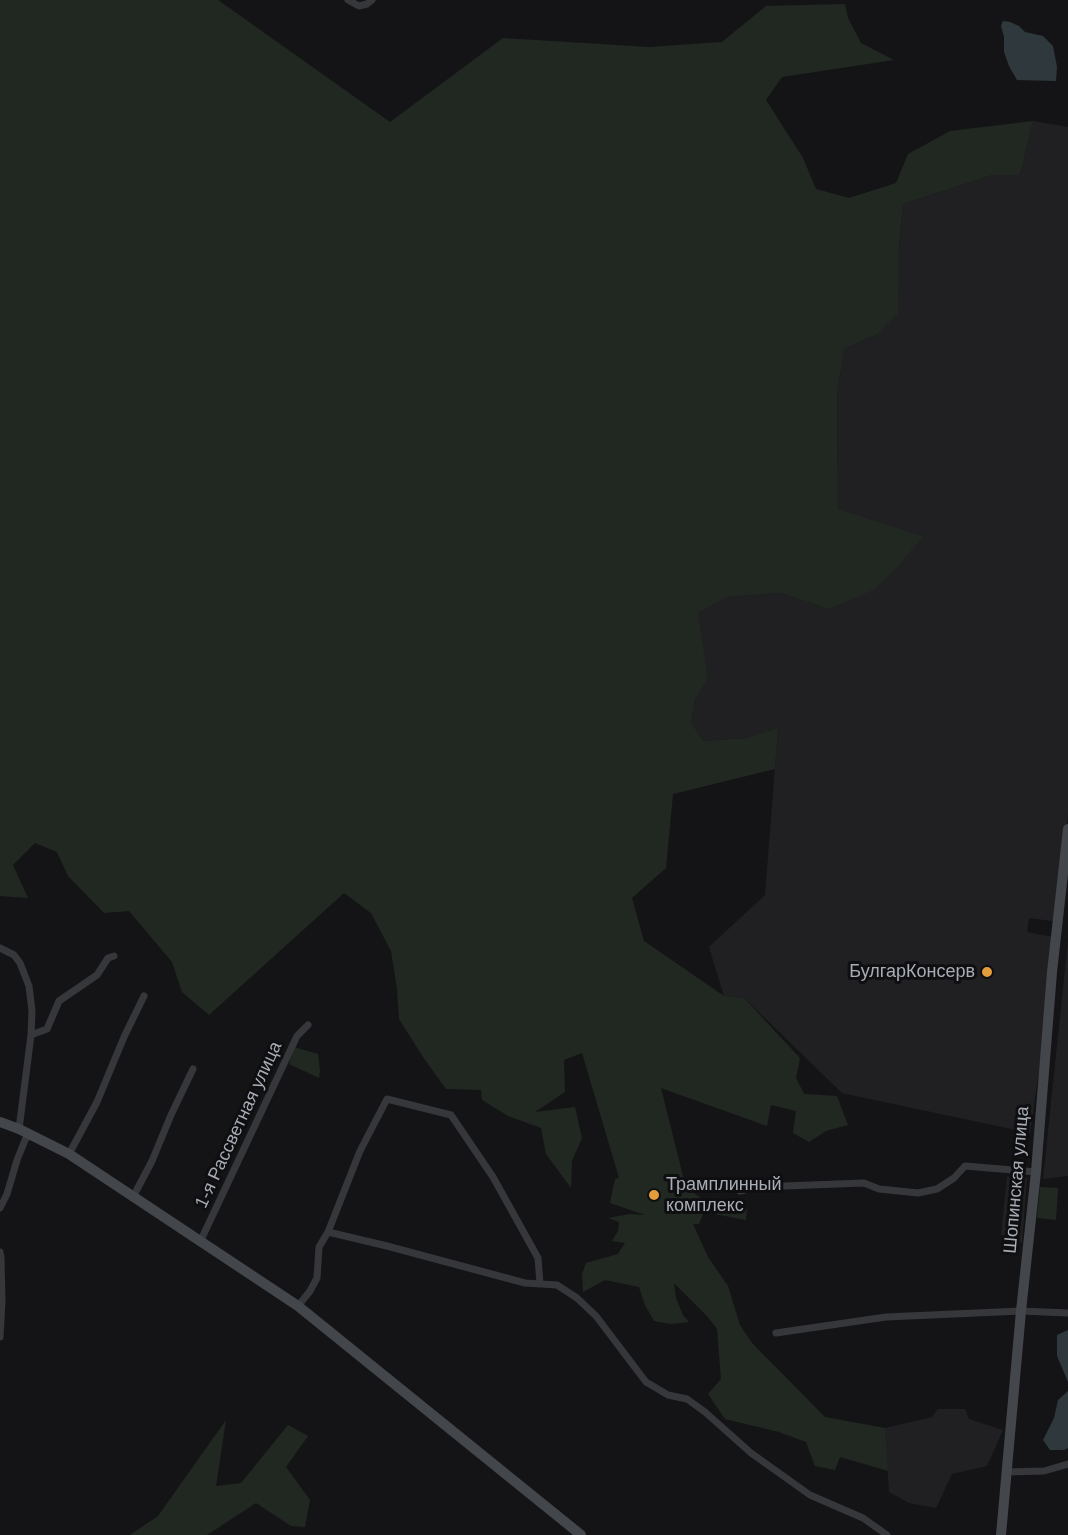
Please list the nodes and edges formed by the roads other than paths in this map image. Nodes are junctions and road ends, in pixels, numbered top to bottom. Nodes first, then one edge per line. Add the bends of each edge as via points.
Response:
1 (348, 0) edge
2 (372, 0) edge
3 (1068, 829) edge
4 (0, 948) edge
5 (114, 956) dead end
6 (144, 996) dead end
7 (308, 1025) dead end
8 (31, 1035) junction
9 (193, 1070) dead end
10 (0, 1122) edge
11 (24, 1131) junction
12 (69, 1154) junction
13 (1036, 1172) junction
14 (740, 1191) dead end
15 (133, 1197) junction
16 (0, 1208) edge
17 (328, 1232) junction
18 (200, 1242) junction
19 (0, 1252) edge
20 (540, 1284) junction
21 (298, 1306) junction
22 (1022, 1311) junction
23 (1068, 1313) edge
24 (776, 1333) dead end
25 (0, 1337) edge
26 (1068, 1464) edge
27 (1007, 1472) junction
28 (581, 1535) edge
29 (887, 1535) edge
30 (1001, 1535) edge

1 - 2 street via 358,6
3 - 13 street, Шопинская улица
4 - 8 street via 14,955 23,968 32,1011
5 - 8 street via 96,975 59,1001 47,1029
6 - 12 street
7 - 18 street, 1-я Рассветная улица via 297,1036
8 - 11 street
9 - 15 street
10 - 11 street
11 - 12 street
11 - 16 street
12 - 15 street
13 - 14 street via 964,1166 938,1189 918,1193 879,1189 864,1183
13 - 22 street, Шопинская улица
15 - 18 street
17 - 20 street
17 - 20 street via 360,1151 387,1099 451,1115 494,1177 538,1258
17 - 21 street via 319,1247 317,1278
18 - 21 street
19 - 25 street
20 - 29 street via 557,1285 596,1316 646,1382 668,1395 687,1399 751,1453 810,1495 863,1518
21 - 28 street
22 - 23 street
22 - 24 street via 886,1317
22 - 27 street, Шопинская улица
26 - 27 street
27 - 30 street, Шопинская улица

